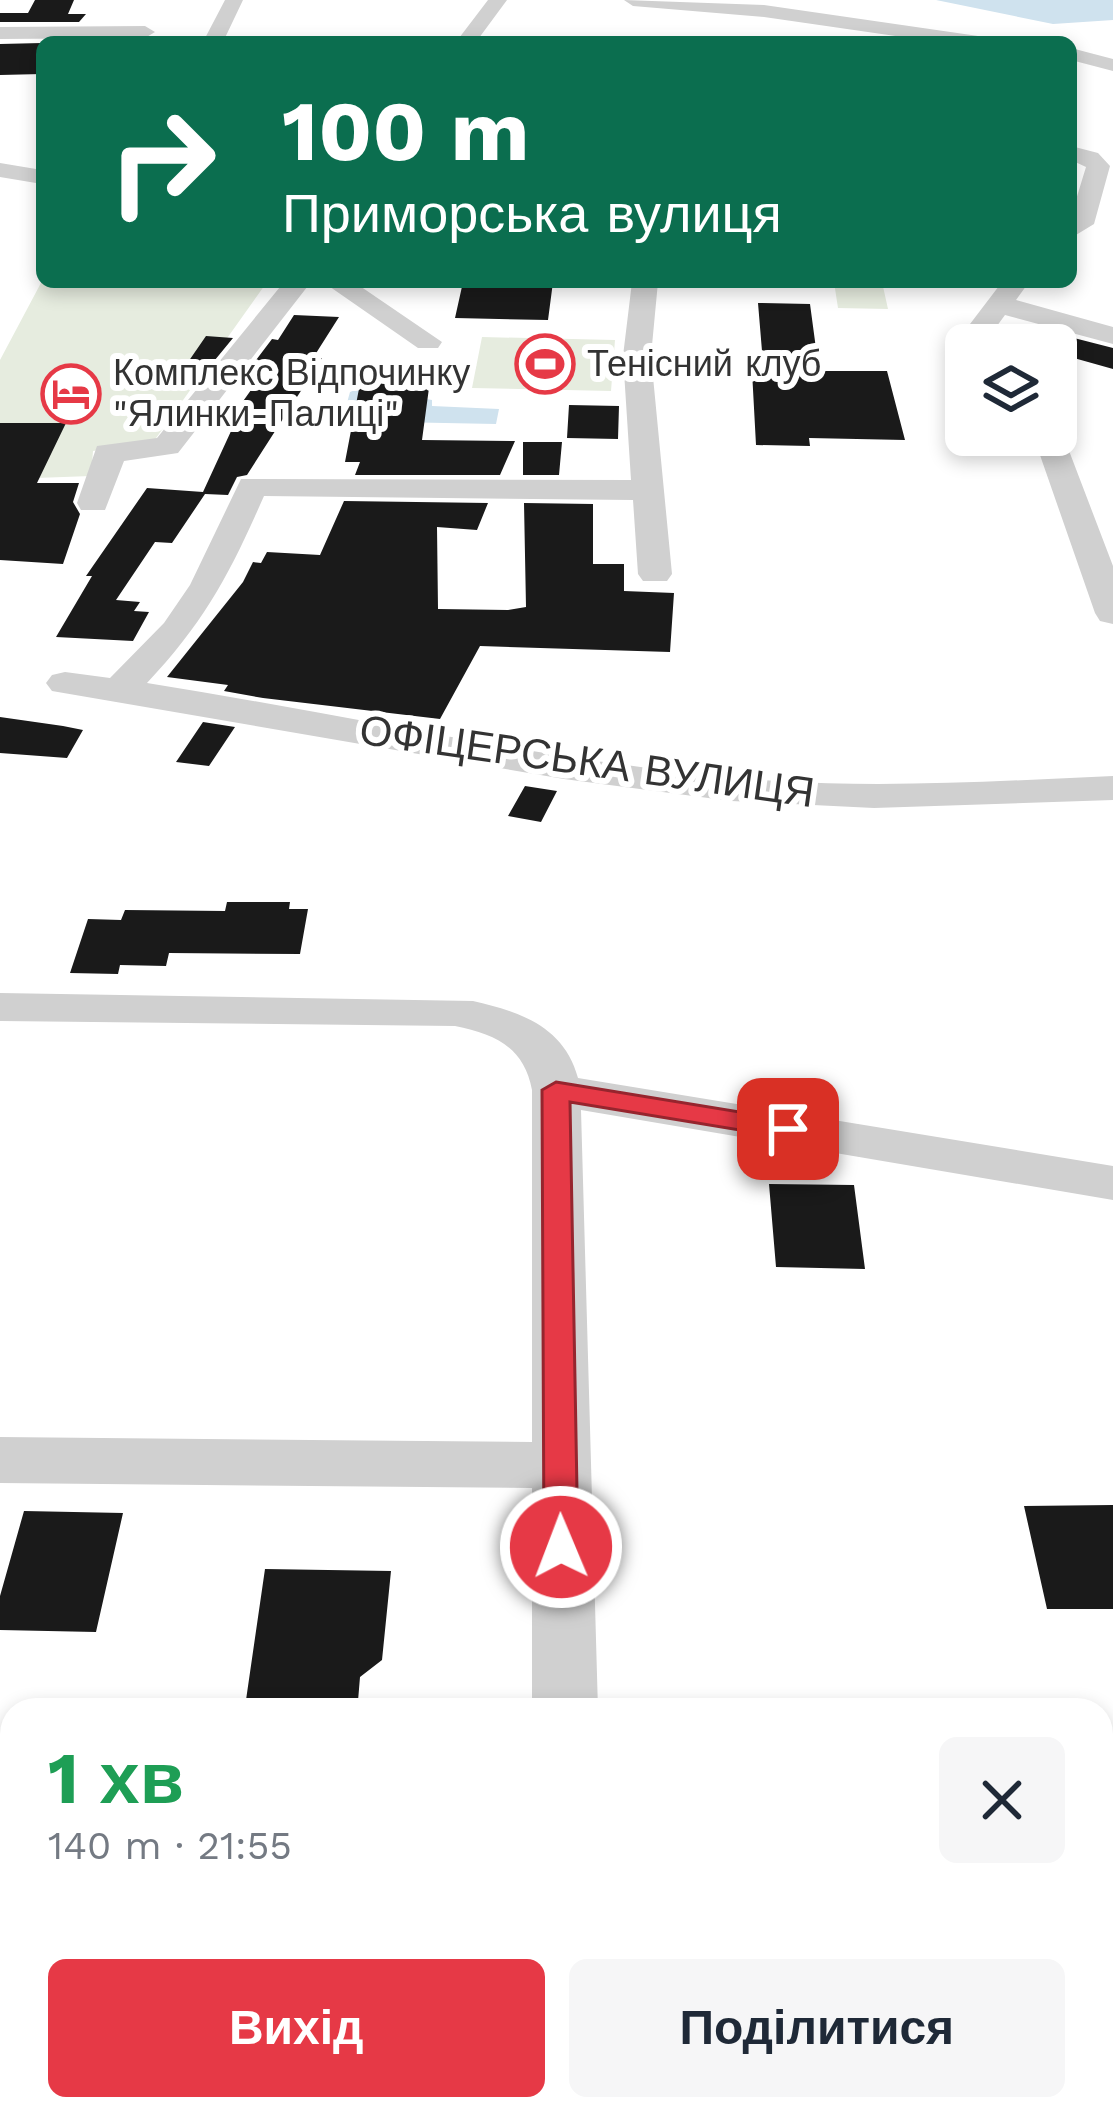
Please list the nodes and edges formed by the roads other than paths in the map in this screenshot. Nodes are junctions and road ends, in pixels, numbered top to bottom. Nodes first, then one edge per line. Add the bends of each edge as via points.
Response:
1 (234, 0) edge
2 (498, 0) edge
3 (623, 0) edge
4 (632, 0) edge
5 (156, 10) dead end
6 (0, 33) edge
7 (107, 36) edge
8 (143, 36) edge
9 (216, 36) edge
10 (471, 36) edge
11 (842, 36) edge
12 (938, 36) edge
13 (1077, 56) edge
14 (1113, 65) edge
15 (1077, 79) edge
16 (1113, 86) edge
17 (1077, 155) edge
18 (1, 171) edge
19 (36, 176) edge
20 (1104, 178) edge
21 (1084, 235) edge
22 (293, 288) edge
23 (345, 288) edge
24 (644, 288) edge
25 (1007, 293) edge
26 (984, 324) edge
27 (1113, 336) edge
28 (428, 342) dead end
29 (1056, 456) edge
30 (647, 490) junction
31 (93, 503) dead end
32 (655, 574) dead end
33 (1113, 613) edge
34 (65, 683) dead end
35 (119, 690) junction
36 (1113, 788) edge
37 (0, 1007) edge
38 (556, 1090) junction
39 (1113, 1183) edge
40 (0, 1460) edge
41 (559, 1466) junction
42 (565, 1698) edge

1 - 9 street
2 - 10 street
3 - 11 street
4 - 12 street
5 - 8 street
6 - 7 street
13 - 14 street
15 - 16 street
17 - 20 street via 1096,161
18 - 19 street
20 - 21 street via 1081,224
22 - 31 street via 166,446 108,453
23 - 28 street
24 - 30 street via 638,356
25 - 26 street
25 - 27 street
29 - 33 street
30 - 32 street
30 - 35 street via 252,486 207,585
34 - 35 street, ОФІЦЕРСЬКА ВУЛИЦЯ
35 - 36 street, ОФІЦЕРСЬКА ВУЛИЦЯ via 734,790 880,797
37 - 38 street via 455,1012 520,1029 554,1066
38 - 39 street
38 - 41 street
40 - 41 street
41 - 42 street

